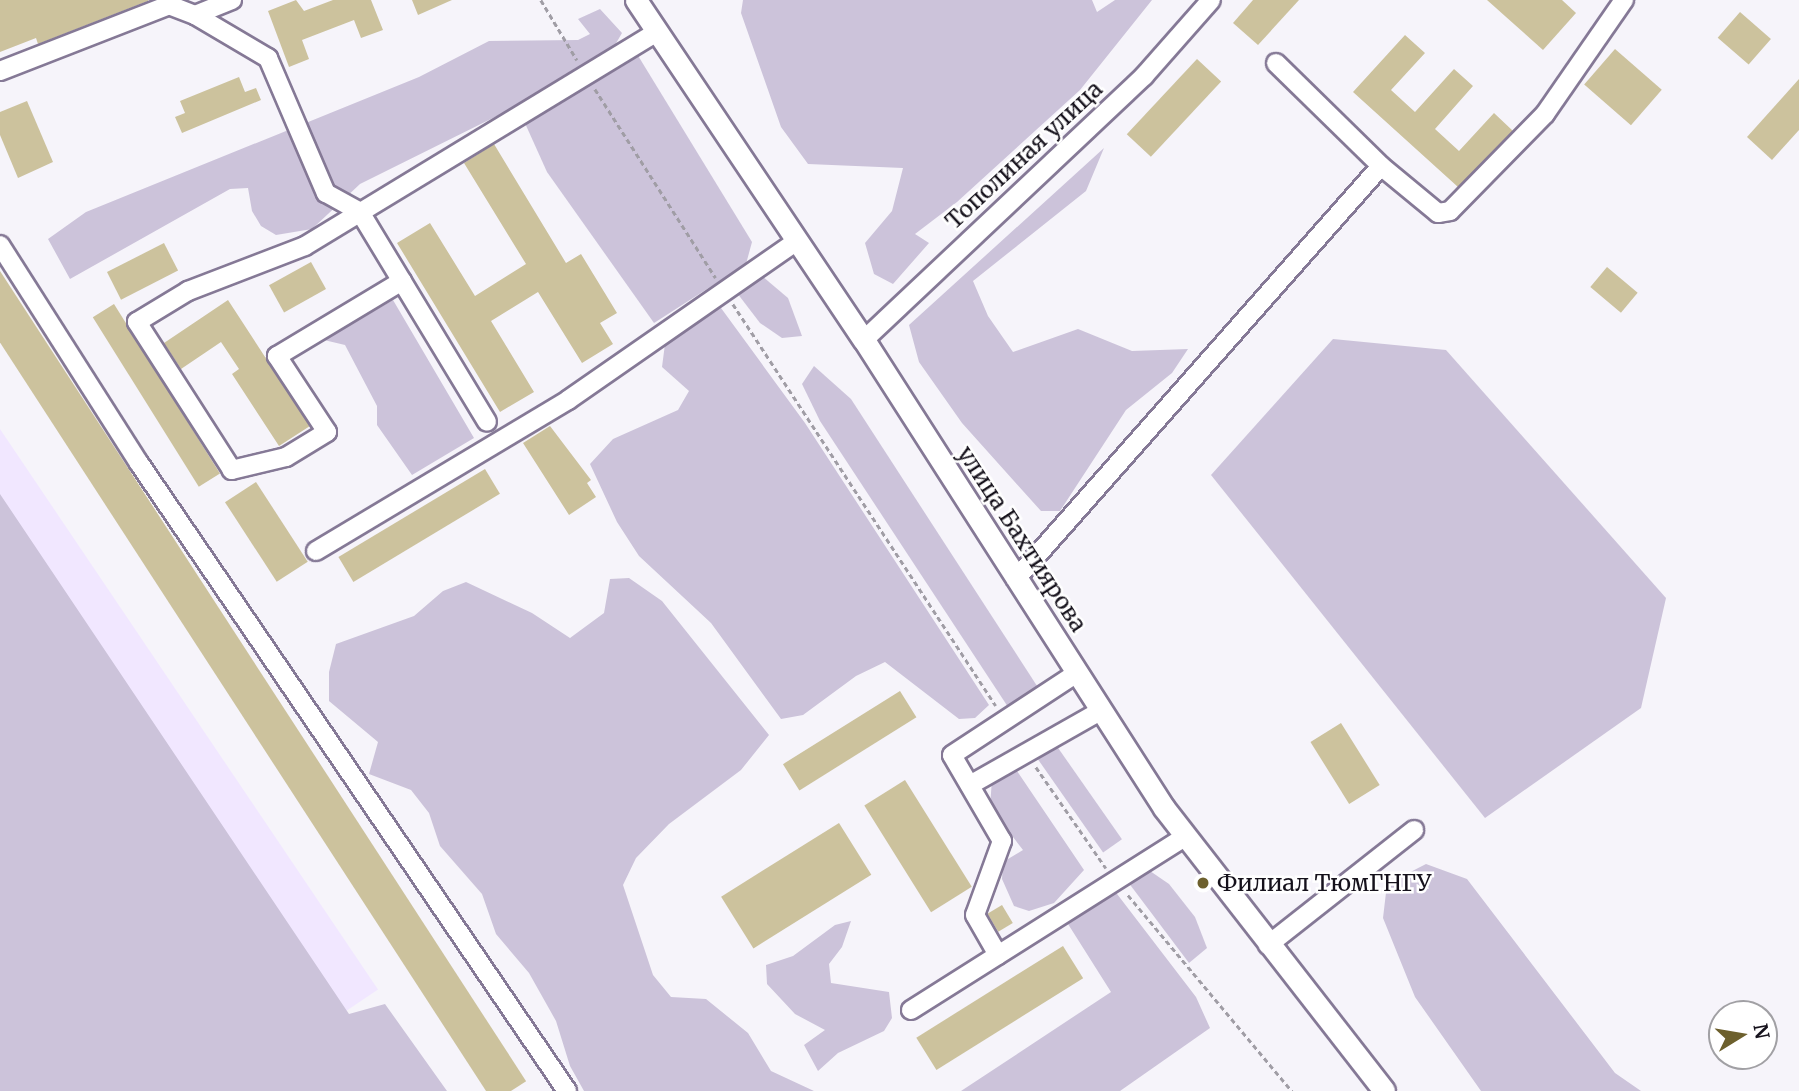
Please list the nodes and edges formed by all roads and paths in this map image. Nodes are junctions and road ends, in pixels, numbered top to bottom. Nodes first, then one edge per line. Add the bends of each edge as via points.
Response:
1 (232, 0) edge
2 (541, 0) edge
3 (636, 0) edge
4 (1211, 0) edge
5 (1624, 0) edge
6 (168, 3) edge
7 (195, 15) junction
8 (657, 32) junction
9 (1276, 63) dead end
10 (0, 71) edge
11 (586, 75) junction
12 (1381, 166) junction
13 (360, 212) junction
14 (797, 241) junction
15 (0, 245) edge
16 (402, 281) junction
17 (725, 291) junction
18 (864, 340) junction
19 (487, 422) dead end
20 (316, 551) dead end
21 (1017, 579) junction
22 (1077, 673) junction
23 (1100, 711) junction
24 (1005, 719) junction
25 (1026, 752) junction
26 (970, 785) junction
27 (1414, 830) dead end
28 (1185, 837) junction
29 (1116, 881) junction
30 (1268, 946) junction
31 (998, 955) junction
32 (911, 1010) dead end
33 (566, 1091) edge
34 (1292, 1091) edge
35 (1384, 1091) edge

1 - 7 street
2 - 11 path
3 - 8 main road, улица Бахтиярова
4 - 18 street, Тополиная улица via 1144,76
5 - 12 street via 1545,114 1460,205 1438,213
6 - 7 street
6 - 10 street
7 - 13 street via 268,58 327,193
8 - 11 street
8 - 14 main road, улица Бахтиярова
9 - 12 street
11 - 13 street
11 - 17 path
12 - 21 street
13 - 16 street
13 - 16 street via 305,246 188,291 137,322 232,470 286,457 327,432 277,356
14 - 17 street
14 - 18 main road, улица Бахтиярова
15 - 33 street via 139,463
16 - 19 street
17 - 20 street via 568,400
17 - 24 path
18 - 21 main road, улица Бахтиярова
21 - 22 main road, улица Бахтиярова
22 - 23 main road, улица Бахтиярова
22 - 24 street
23 - 25 street
23 - 28 main road, улица Бахтиярова
24 - 26 street via 953,755
25 - 26 street
25 - 29 path
26 - 31 street via 1002,841 975,915
27 - 30 street
28 - 29 street
28 - 30 main road, улица Бахтиярова
29 - 31 street
29 - 34 path
30 - 35 main road, улица Бахтиярова
31 - 32 street

